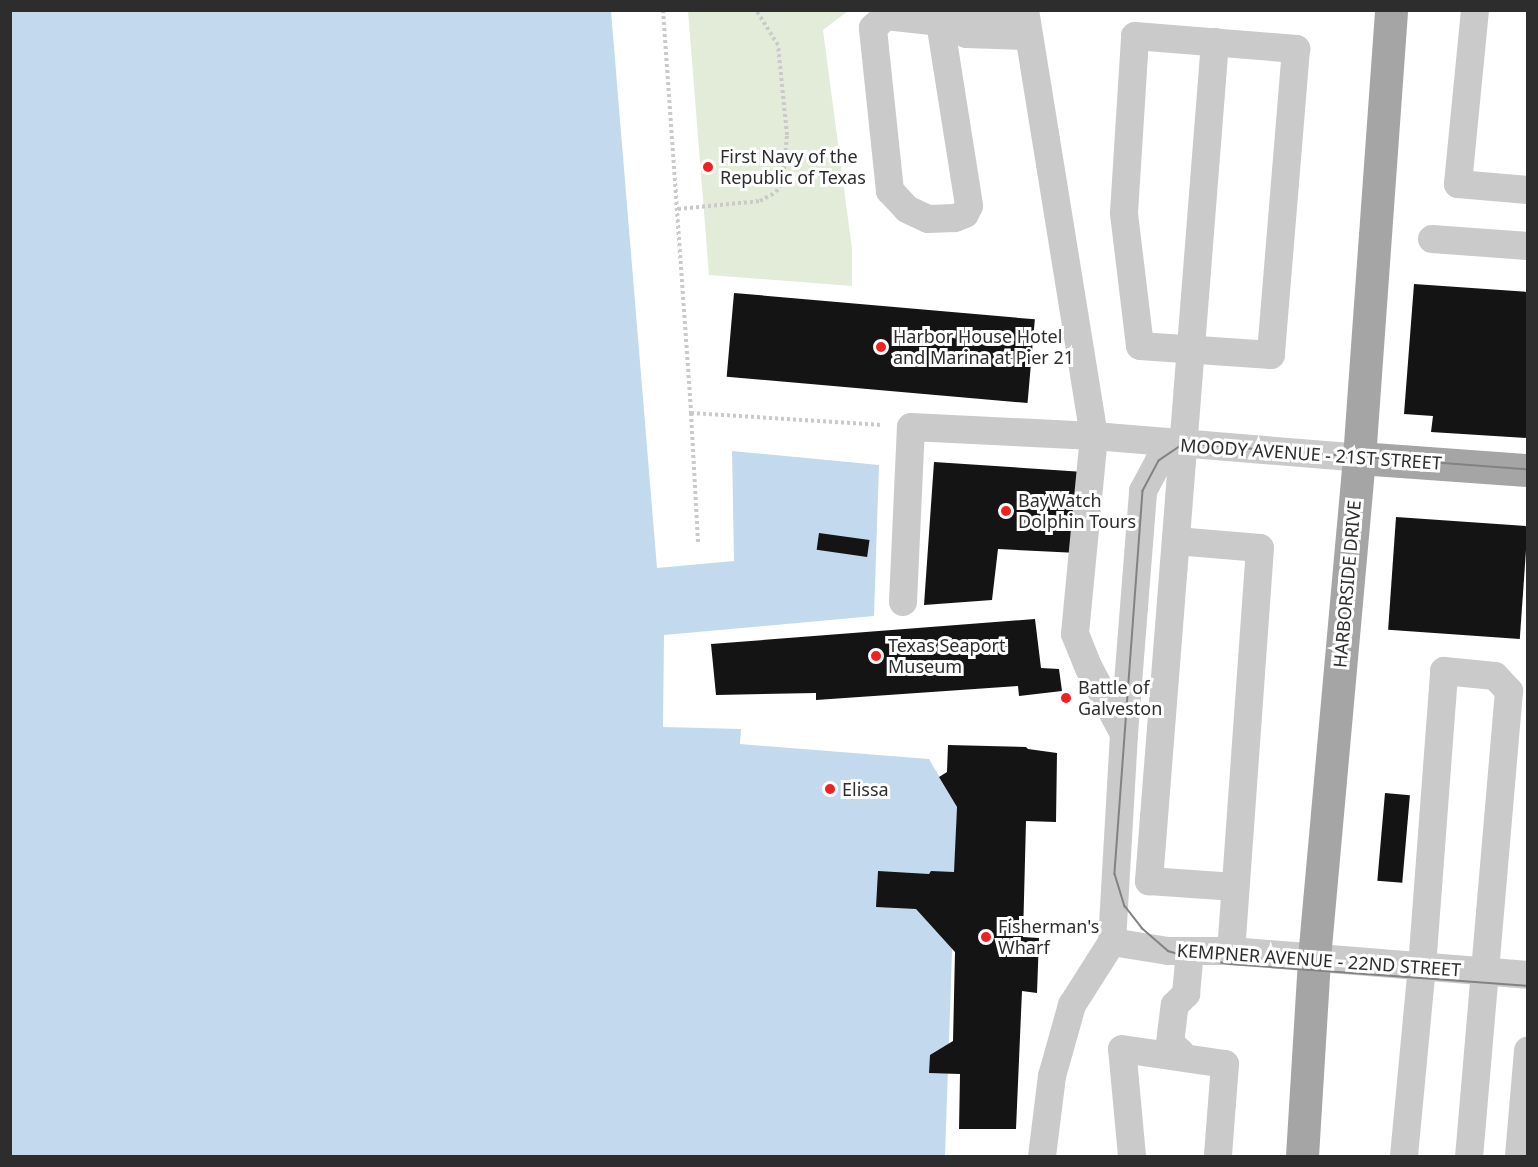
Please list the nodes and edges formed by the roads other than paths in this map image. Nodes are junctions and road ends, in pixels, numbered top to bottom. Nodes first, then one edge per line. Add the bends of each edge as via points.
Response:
1 (1391, 10) edge
2 (1475, 10) edge
3 (1026, 21) edge
4 (948, 23) junction
5 (1215, 42) junction
6 (1527, 190) edge
7 (1432, 238) dead end
8 (1527, 246) edge
9 (1192, 350) junction
10 (1094, 436) junction
11 (1184, 444) junction
12 (1359, 458) junction
13 (1527, 470) edge
14 (1176, 542) junction
15 (903, 603) dead end
16 (1124, 734) junction
17 (1235, 887) junction
18 (1112, 942) junction
19 (1190, 951) junction
20 (1231, 951) junction
21 (1314, 958) junction
22 (1422, 967) junction
23 (1487, 972) junction
24 (1527, 975) edge
25 (1527, 1050) edge
26 (1179, 1056) junction
27 (1042, 1156) edge
28 (1132, 1156) edge
29 (1218, 1156) edge
30 (1302, 1156) edge
31 (1404, 1156) edge
32 (1469, 1156) edge
33 (1520, 1156) edge

1 - 12 main road, HARBORSIDE DRIVE
2 - 6 street via 1458,184
3 - 4 street via 966,34
3 - 10 street
4 - 4 street via 969,206 955,218 928,219 907,209 890,191 873,28 886,16
5 - 9 street
5 - 9 street via 1135,36 1124,213 1140,346
5 - 9 street via 1296,49 1271,356
7 - 8 street
9 - 11 street
10 - 11 street, MOODY AVENUE - 21ST STREET
10 - 15 street, MOODY AVENUE - 21ST STREET via 911,427
10 - 16 street via 1075,634
11 - 12 street, MOODY AVENUE - 21ST STREET
11 - 14 street
11 - 16 street via 1160,461 1143,491
12 - 13 main road, MOODY AVENUE - 21ST STREET
12 - 21 main road, HARBORSIDE DRIVE
14 - 17 street via 1260,548
14 - 17 street via 1149,881
16 - 18 street
17 - 20 street
18 - 19 street, KEMPNER AVENUE - 22ND STREET
18 - 27 street via 1072,1005 1052,1076
19 - 20 street, KEMPNER AVENUE - 22ND STREET
19 - 26 street via 1186,994 1195,1006 1189,1045
20 - 21 street, KEMPNER AVENUE - 22ND STREET
21 - 22 street, KEMPNER AVENUE - 22ND STREET
21 - 30 main road, HARBORSIDE DRIVE
22 - 23 street, KEMPNER AVENUE - 22ND STREET
22 - 23 street via 1444,672 1455,672 1495,676 1509,690
22 - 31 street
23 - 24 street, KEMPNER AVENUE - 22ND STREET
23 - 32 street
25 - 33 street
26 - 28 street via 1122,1049
26 - 29 street via 1225,1064

